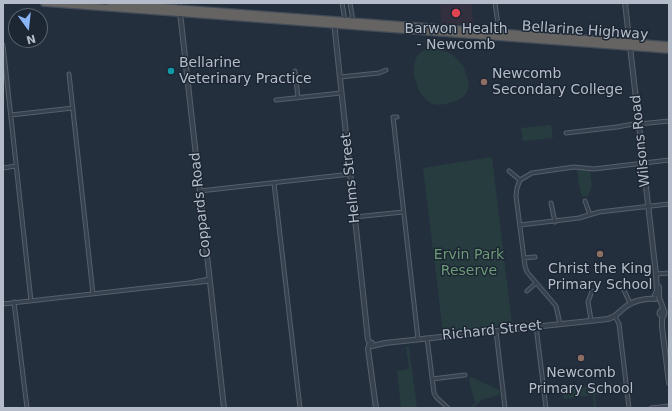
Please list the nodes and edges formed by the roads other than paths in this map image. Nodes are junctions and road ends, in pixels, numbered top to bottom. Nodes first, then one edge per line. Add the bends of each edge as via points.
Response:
1 (44, 3) edge
2 (110, 3) edge
3 (342, 3) edge
4 (350, 3) edge
5 (495, 3) edge
6 (625, 3) edge
7 (180, 8) edge
8 (345, 20) junction
9 (353, 21) junction
10 (334, 22) junction
11 (499, 32) junction
12 (630, 44) junction
13 (3, 45) edge
14 (669, 45) edge
15 (669, 50) edge
16 (386, 70) dead end
17 (295, 71) dead end
18 (69, 74) dead end
19 (340, 77) junction
20 (342, 92) junction
21 (298, 98) junction
22 (276, 100) dead end
23 (73, 108) junction
24 (10, 115) junction
25 (393, 117) dead end
26 (669, 121) edge
27 (639, 124) junction
28 (566, 132) dead end
29 (669, 160) edge
30 (643, 163) junction
31 (16, 166) junction
32 (3, 168) edge
33 (509, 171) dead end
34 (351, 174) junction
35 (520, 180) junction
36 (274, 183) junction
37 (200, 191) junction
38 (585, 201) dead end
39 (552, 203) dead end
40 (669, 204) edge
41 (648, 206) junction
42 (403, 212) junction
43 (590, 215) junction
44 (355, 217) junction
45 (555, 222) junction
46 (520, 226) junction
47 (535, 256) dead end
48 (524, 258) junction
49 (669, 273) edge
50 (656, 276) junction
51 (210, 280) junction
52 (536, 283) junction
53 (623, 288) dead end
54 (526, 291) dead end
55 (592, 291) dead end
56 (93, 294) junction
57 (657, 297) junction
58 (31, 301) junction
59 (14, 302) junction
60 (630, 302) junction
61 (3, 304) edge
62 (664, 313) edge
63 (614, 315) junction
64 (591, 320) junction
65 (560, 324) junction
66 (536, 326) junction
67 (496, 331) junction
68 (427, 338) junction
69 (418, 339) junction
70 (372, 344) junction
71 (465, 375) dead end
72 (432, 379) junction
73 (669, 383) edge
74 (669, 406) edge
75 (27, 408) edge
76 (224, 408) edge
77 (300, 408) edge
78 (376, 408) edge
79 (448, 408) edge
80 (505, 408) edge
81 (546, 408) edge
82 (629, 408) edge
83 (651, 408) edge

1 - 7 highway, Bellarine Highway
2 - 7 highway, Bellarine Highway
3 - 8 street
4 - 9 street
5 - 11 street
6 - 12 street, Wilsons Road
7 - 10 highway, Bellarine Highway
7 - 37 street, Coppards Road
8 - 9 highway, Bellarine Highway
8 - 10 highway, Bellarine Highway
9 - 11 highway, Bellarine Highway
10 - 12 highway, Bellarine Highway
10 - 19 street, Helms Street
11 - 12 highway, Bellarine Highway
12 - 14 highway, Bellarine Highway
12 - 15 highway, Bellarine Highway
12 - 27 street, Wilsons Road
13 - 24 street
16 - 19 street
17 - 21 street
18 - 23 street
19 - 20 street, Helms Street
20 - 21 street
20 - 34 street, Helms Street
21 - 22 street
23 - 24 street
23 - 56 street
24 - 31 street
25 - 42 street
26 - 27 street
27 - 28 street
27 - 30 street, Wilsons Road
29 - 30 street
30 - 35 street via 594,169 574,167 526,175
30 - 41 street, Wilsons Road
31 - 32 street
31 - 58 street
33 - 35 street
34 - 36 street
34 - 44 street, Helms Street
35 - 46 street via 516,196
36 - 37 street
36 - 77 street
37 - 51 street, Coppards Road
38 - 43 street
39 - 45 street
40 - 41 street
41 - 43 street
41 - 50 street, Wilsons Road
42 - 44 street
42 - 69 street
43 - 45 street
44 - 70 street, Helms Street via 368,336
45 - 46 street
46 - 48 street
47 - 48 street
48 - 52 street via 527,272
49 - 50 street
50 - 57 street, Wilsons Road
51 - 56 street
51 - 76 street, Coppards Road
52 - 54 street
52 - 65 street via 556,306
53 - 60 street
55 - 64 street via 588,302
56 - 58 street
57 - 60 street
57 - 62 street, Wilsons Road
58 - 59 street
59 - 61 street
59 - 75 street
60 - 63 street, Richard Street
62 - 73 street, Wilsons Road via 660,321
63 - 64 street, Richard Street via 608,319
63 - 82 street via 619,324
64 - 65 street, Richard Street
65 - 66 street, Richard Street
66 - 67 street, Richard Street
66 - 81 street
67 - 68 street, Richard Street
67 - 80 street
68 - 69 street, Richard Street
68 - 72 street
69 - 70 street, Richard Street
70 - 78 street via 370,354
71 - 72 street
72 - 79 street via 435,395
74 - 83 street

